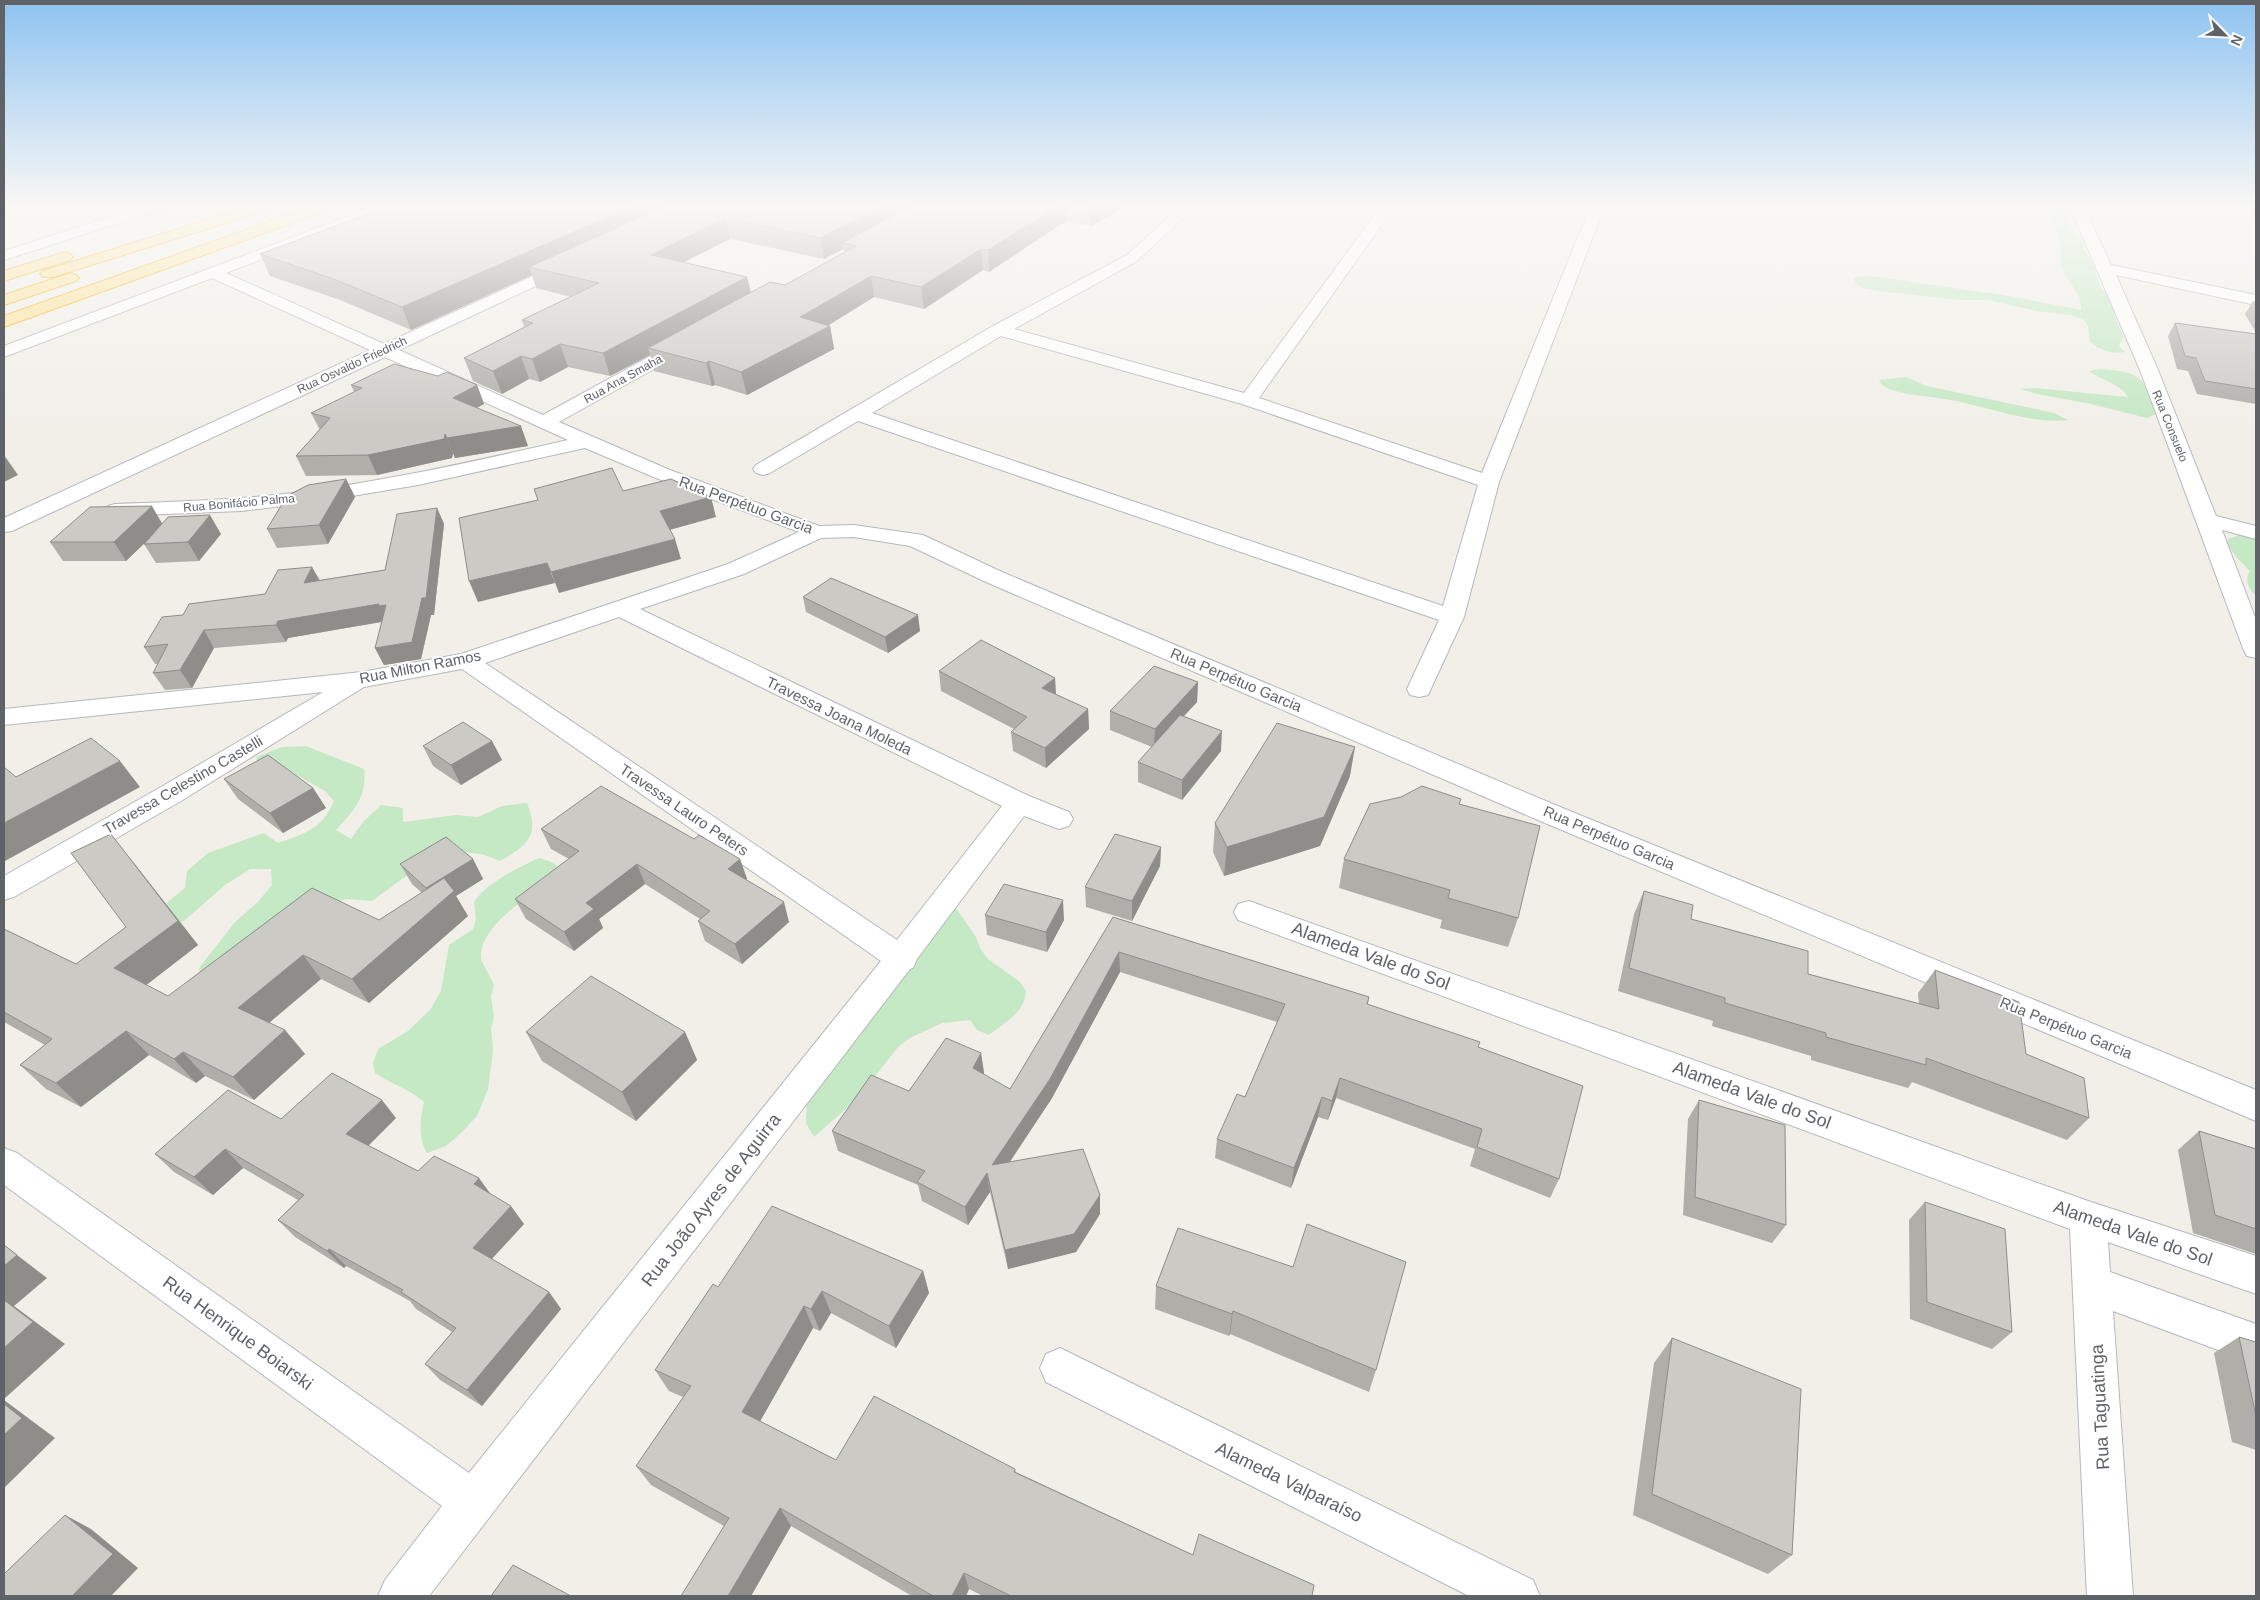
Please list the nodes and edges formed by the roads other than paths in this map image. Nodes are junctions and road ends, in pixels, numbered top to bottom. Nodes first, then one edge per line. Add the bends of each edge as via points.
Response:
1 (31, 280) edge
2 (68, 280) edge
3 (122, 280) edge
4 (196, 280) edge
5 (229, 280) edge
6 (536, 280) edge
7 (1092, 280) edge
8 (1335, 280) edge
9 (1569, 280) edge
10 (2111, 280) edge
11 (2161, 280) edge
12 (4, 288) edge
13 (4, 300) edge
14 (2256, 300) edge
15 (4, 322) edge
16 (999, 330) junction
17 (702, 335) edge
18 (387, 349) junction
19 (4, 352) edge
20 (1248, 400) junction
21 (857, 414) junction
22 (545, 422) junction
23 (587, 442) junction
24 (763, 468) dead end
25 (1489, 482) junction
26 (36, 512) junction
27 (2208, 520) junction
28 (4, 526) edge
29 (817, 532) junction
30 (2256, 533) edge
31 (621, 609) junction
32 (1452, 617) junction
33 (2256, 651) edge
34 (466, 661) junction
35 (362, 680) junction
36 (1419, 689) dead end
37 (4, 717) edge
38 (1019, 803) junction
39 (1059, 819) dead end
40 (4, 889) edge
41 (1249, 912) dead end
42 (902, 959) junction
43 (2256, 1106) edge
44 (4, 1164) edge
45 (2088, 1218) junction
46 (2256, 1275) edge
47 (2092, 1285) junction
48 (2256, 1344) edge
49 (1060, 1368) dead end
50 (472, 1502) junction
51 (401, 1596) edge
52 (1518, 1596) edge
53 (2110, 1596) edge

1 - 12 highway
2 - 13 highway
3 - 15 highway
4 - 19 street
5 - 18 street, Rua Perpétuo Garcia
6 - 18 street, Rua Osvaldo Friedrich
7 - 16 street
8 - 20 street
9 - 25 street
10 - 27 street, Rua Consuelo
11 - 14 street
16 - 20 street
16 - 21 street
17 - 22 street, Rua Ana Smaha
18 - 22 street, Rua Perpétuo Garcia
18 - 26 street, Rua Osvaldo Friedrich
20 - 25 street
21 - 24 street
21 - 32 street
22 - 23 street, Rua Perpétuo Garcia
23 - 26 street, Rua Bonifácio Palma via 422,479 314,497 191,508
23 - 29 street, Rua Perpétuo Garcia
25 - 32 street
26 - 28 street, Rua Osvaldo Friedrich
27 - 30 street
27 - 33 street, Rua Consuelo
29 - 31 street, Rua Milton Ramos via 736,569
29 - 43 street, Rua Perpétuo Garcia via 854,531 915,540 994,577 1555,816
31 - 34 street, Rua Milton Ramos
31 - 38 street, Travessa Joana Moleda
32 - 36 street
34 - 35 street, Rua Milton Ramos
34 - 42 street, Travessa Lauro Peters
35 - 37 street, Rua Milton Ramos
35 - 40 street, Travessa Celestino Castelli
38 - 39 street, Travessa Joana Moleda
38 - 42 street, Rua João Ayres de Aguirra
41 - 45 street, Alameda Vale do Sol
42 - 50 street, Rua João Ayres de Aguirra
44 - 50 street, Rua Henrique Boiarski
45 - 46 street, Alameda Vale do Sol
45 - 47 street, Rua Taguatinga
47 - 48 street
47 - 53 street, Rua Taguatinga
49 - 52 street, Alameda Valparaíso
50 - 51 street, Rua João Ayres de Aguirra

